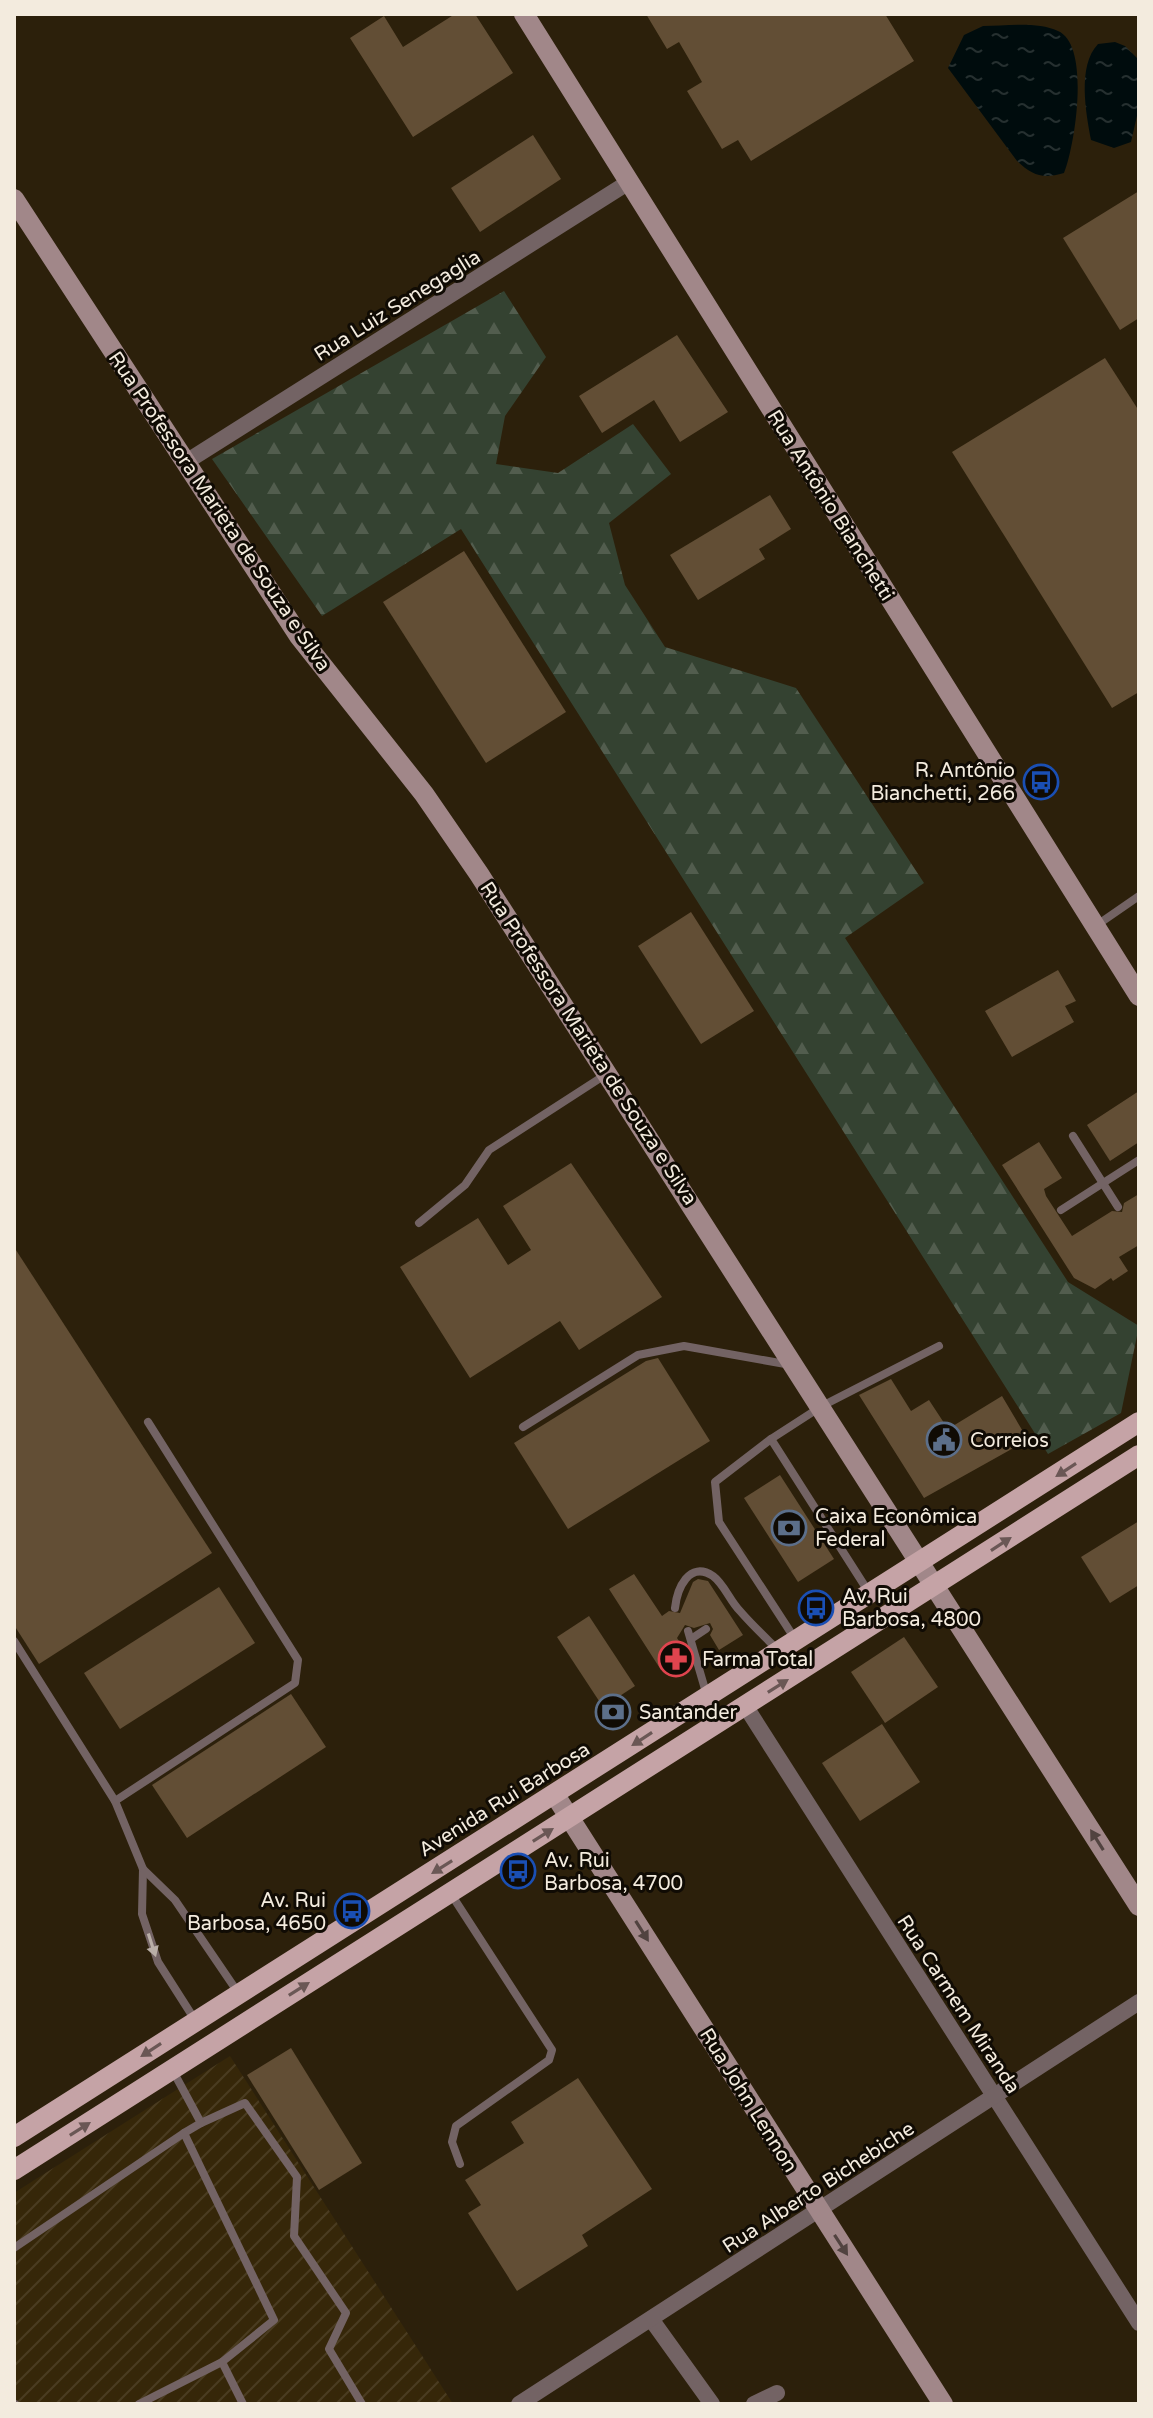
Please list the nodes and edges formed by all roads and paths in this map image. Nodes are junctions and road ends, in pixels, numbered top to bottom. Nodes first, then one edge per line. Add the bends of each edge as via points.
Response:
1 (524, 14) edge
2 (629, 182) junction
3 (14, 199) edge
4 (186, 462) junction
5 (1139, 896) edge
6 (1095, 926) junction
7 (1139, 996) edge
8 (609, 1072) junction
9 (1073, 1136) dead end
10 (1139, 1160) edge
11 (1103, 1183) junction
12 (1118, 1207) dead end
13 (1061, 1210) dead end
14 (419, 1223) dead end
15 (939, 1346) dead end
16 (796, 1365) junction
17 (822, 1406) junction
18 (148, 1422) dead end
19 (1139, 1422) edge
20 (523, 1427) dead end
21 (771, 1439) junction
22 (1139, 1455) edge
23 (921, 1563) junction
24 (936, 1586) junction
25 (870, 1595) junction
26 (675, 1608) dead end
27 (706, 1629) dead end
28 (14, 1641) edge
29 (788, 1647) junction
30 (707, 1697) junction
31 (746, 1707) junction
32 (555, 1795) junction
33 (115, 1801) junction
34 (570, 1818) junction
35 (143, 1869) junction
36 (451, 1893) junction
37 (1139, 1906) edge
38 (239, 1994) junction
39 (1139, 2002) edge
40 (196, 2021) junction
41 (173, 2070) junction
42 (994, 2096) junction
43 (201, 2123) junction
44 (184, 2133) junction
45 (14, 2137) edge
46 (460, 2164) dead end
47 (14, 2170) edge
48 (819, 2210) junction
49 (14, 2248) edge
50 (651, 2319) junction
51 (1139, 2323) edge
52 (222, 2362) junction
53 (777, 2393) dead end
54 (139, 2404) edge
55 (243, 2404) edge
56 (362, 2404) edge
57 (519, 2404) edge
58 (712, 2404) edge
59 (754, 2404) edge
60 (943, 2404) edge

1 - 2 street, Rua Antônio Bianchetti
2 - 4 street, Rua Luiz Senegaglia
2 - 6 street, Rua Antônio Bianchetti
3 - 4 street, Rua Professora Marieta de Souza e Silva
4 - 8 street, Rua Professora Marieta de Souza e Silva via 299,636 451,832
5 - 6 lane
6 - 7 street, Rua Antônio Bianchetti
8 - 14 lane via 489,1150 465,1185
8 - 16 street, Rua Professora Marieta de Souza e Silva
9 - 11 lane
10 - 11 lane
11 - 12 lane
11 - 13 lane
15 - 17 lane
16 - 17 street, Rua Professora Marieta de Souza e Silva
16 - 20 lane via 684,1346 638,1355
17 - 21 lane
17 - 23 street, Rua Professora Marieta de Souza e Silva
18 - 33 lane via 298,1660 299,1674 295,1683
19 -> 23 main road, Avenida Rui Barbosa
21 - 25 lane
21 - 29 lane via 715,1482 719,1522
24 -> 22 main road
23 - 24 street, Rua Professora Marieta de Souza e Silva
23 - 25 main road, Avenida Rui Barbosa
31 -> 24 main road
37 -> 24 street, Rua Professora Marieta de Souza e Silva
25 - 29 main road, Avenida Rui Barbosa
26 - 29 lane via 680,1582 704,1572 715,1577 733,1611
27 - 30 lane via 690,1635
28 - 33 lane
29 - 30 main road, Avenida Rui Barbosa
30 -> 32 main road, Avenida Rui Barbosa
31 - 34 main road
31 - 42 street, Rua Carmem Miranda
32 - 34 street, Rua John Lennon
32 -> 38 main road, Avenida Rui Barbosa
33 - 35 lane
36 -> 34 main road
34 -> 48 street, Rua John Lennon
35 - 38 lane via 175,1900
35 -> 40 lane via 142,1914 158,1962
41 -> 36 main road
36 - 46 lane via 552,2050 549,2060 456,2126 452,2142
38 - 40 main road, Avenida Rui Barbosa
39 - 42 street, Rua Alberto Bichebiche
40 -> 45 main road, Avenida Rui Barbosa
41 - 43 lane
47 -> 41 main road
42 - 48 street, Rua Alberto Bichebiche
42 - 51 street, Rua Carmem Miranda
43 - 44 lane
43 - 56 lane via 245,2103 297,2177 294,2236 346,2313 329,2349
44 - 49 lane
44 - 52 lane via 274,2320
48 - 50 street, Rua Alberto Bichebiche
48 -> 60 street, Rua John Lennon
50 - 57 street, Rua Alberto Bichebiche
50 - 58 street
52 - 54 lane
52 - 55 lane
53 - 59 street

